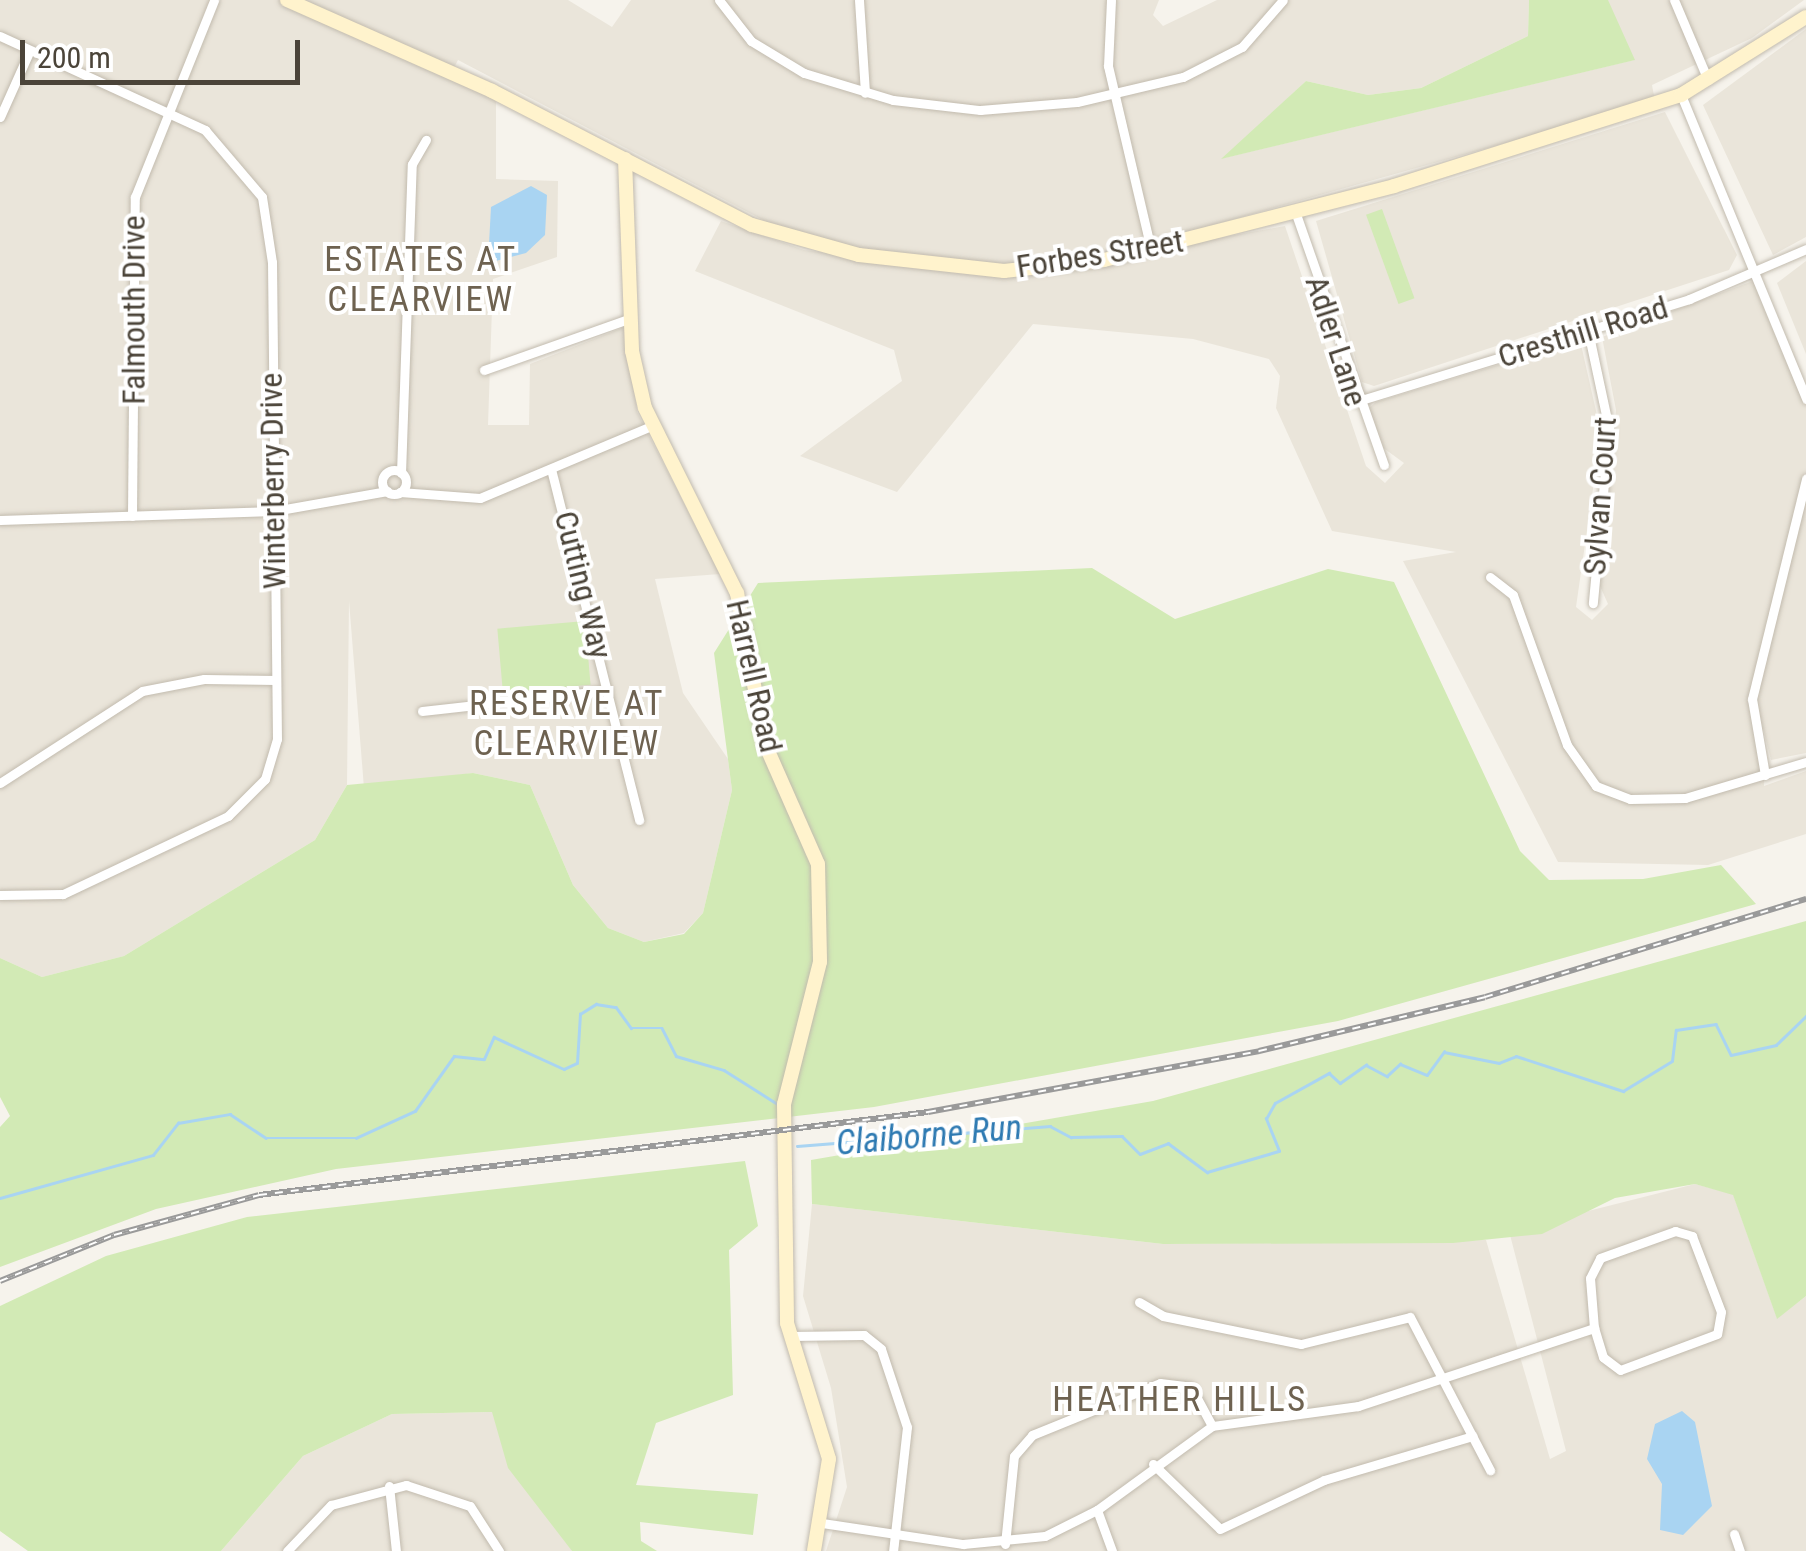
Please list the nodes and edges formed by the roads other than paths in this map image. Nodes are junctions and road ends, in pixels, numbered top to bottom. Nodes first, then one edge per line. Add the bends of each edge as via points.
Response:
1 (214, 0) edge
2 (287, 0) edge
3 (718, 0) edge
4 (859, 0) edge
5 (1110, 0) edge
6 (1283, 0) edge
7 (1674, 0) edge
8 (1806, 17) edge
9 (0, 36) edge
10 (30, 50) junction
11 (1708, 80) junction
12 (865, 93) junction
13 (1114, 95) junction
14 (1681, 95) junction
15 (166, 109) junction
16 (0, 117) edge
17 (426, 140) dead end
18 (624, 159) junction
19 (1296, 214) junction
20 (1151, 249) junction
21 (1806, 249) edge
22 (1759, 272) junction
23 (631, 318) junction
24 (1588, 331) junction
25 (484, 370) dead end
26 (1806, 398) edge
27 (1355, 402) junction
28 (651, 426) junction
29 (1384, 465) dead end
30 (551, 469) junction
31 (1806, 479) edge
32 (400, 480) junction
33 (385, 486) junction
34 (274, 511) junction
35 (132, 516) junction
36 (0, 520) edge
37 (1490, 577) dead end
38 (1594, 602) dead end
39 (276, 680) junction
40 (608, 690) junction
41 (422, 710) dead end
42 (1806, 762) edge
43 (1765, 775) junction
44 (0, 783) edge
45 (638, 820) dead end
46 (0, 896) edge
47 (1139, 1302) dead end
48 (1594, 1328) junction
49 (790, 1336) junction
50 (1444, 1378) junction
51 (1212, 1426) junction
52 (1473, 1436) junction
53 (1154, 1464) junction
54 (1490, 1470) dead end
55 (389, 1486) junction
56 (1097, 1510) junction
57 (822, 1523) junction
58 (895, 1533) junction
59 (1734, 1534) dead end
60 (1005, 1544) junction
61 (287, 1551) edge
62 (396, 1551) edge
63 (499, 1551) edge
64 (814, 1551) edge
65 (893, 1551) edge
66 (1112, 1551) edge
67 (1740, 1551) edge

1 - 15 street, Falmouth Drive
2 - 18 street, Forbes Street
3 - 12 street via 769,54
4 - 12 street
5 - 13 street
6 - 13 street via 1226,58
7 - 11 street
8 - 11 street, Forbes Street
9 - 10 street, Winterberry Drive
10 - 15 street, Winterberry Drive
10 - 16 street
11 - 14 street, Forbes Street
12 - 13 street via 980,110
13 - 20 street
14 - 19 street, Forbes Street
14 - 22 street
15 - 34 street, Winterberry Drive via 237,156 266,213
15 - 35 street, Falmouth Drive via 132,221
17 - 32 street via 412,164
18 - 20 street, Forbes Street via 752,224 859,255 1004,270
18 - 23 street, Harrell Road
19 - 20 street, Forbes Street
19 - 27 street, Adler Lane
21 - 22 street, Cresthill Road
22 - 24 street, Cresthill Road
22 - 26 street
23 - 25 street
23 - 28 street, Harrell Road
24 - 27 street, Cresthill Road
24 - 38 street, Sylvan Court via 1609,430
27 - 29 street, Adler Lane
28 - 30 street
28 - 49 street, Harrell Road via 737,593 765,744 816,848 820,962 784,1092
30 - 32 street via 471,500 421,495
30 - 40 street, Cutting Way
31 - 43 street via 1752,699
32 - 33 street
32 - 33 street
33 - 34 street
34 - 35 street
34 - 39 street, Winterberry Drive
35 - 36 street
37 - 43 street via 1513,595 1567,745 1596,786 1661,800
39 - 44 street via 204,678 142,690
39 - 46 street, Winterberry Drive via 271,765 236,811 63,894
40 - 41 street
40 - 45 street, Cutting Way
42 - 43 street
47 - 50 street via 1198,1325 1301,1344 1410,1317
48 - 48 street via 1589,1288 1600,1258 1675,1230 1692,1236 1722,1312 1717,1334 1620,1370 1603,1357
48 - 50 street
49 - 57 street, Harrell Road via 827,1440
49 - 58 street via 864,1335 881,1349 907,1428
50 - 51 street via 1358,1406
50 - 52 street
51 - 53 street
51 - 60 street via 1191,1387 1160,1383 1032,1435 1014,1456
52 - 53 street via 1324,1480 1220,1529
52 - 54 street
53 - 56 street
55 - 61 street via 331,1506
55 - 62 street
55 - 63 street via 459,1498
56 - 60 street
56 - 66 street
57 - 58 street
57 - 64 street, Harrell Road
58 - 60 street
58 - 65 street
59 - 67 street

